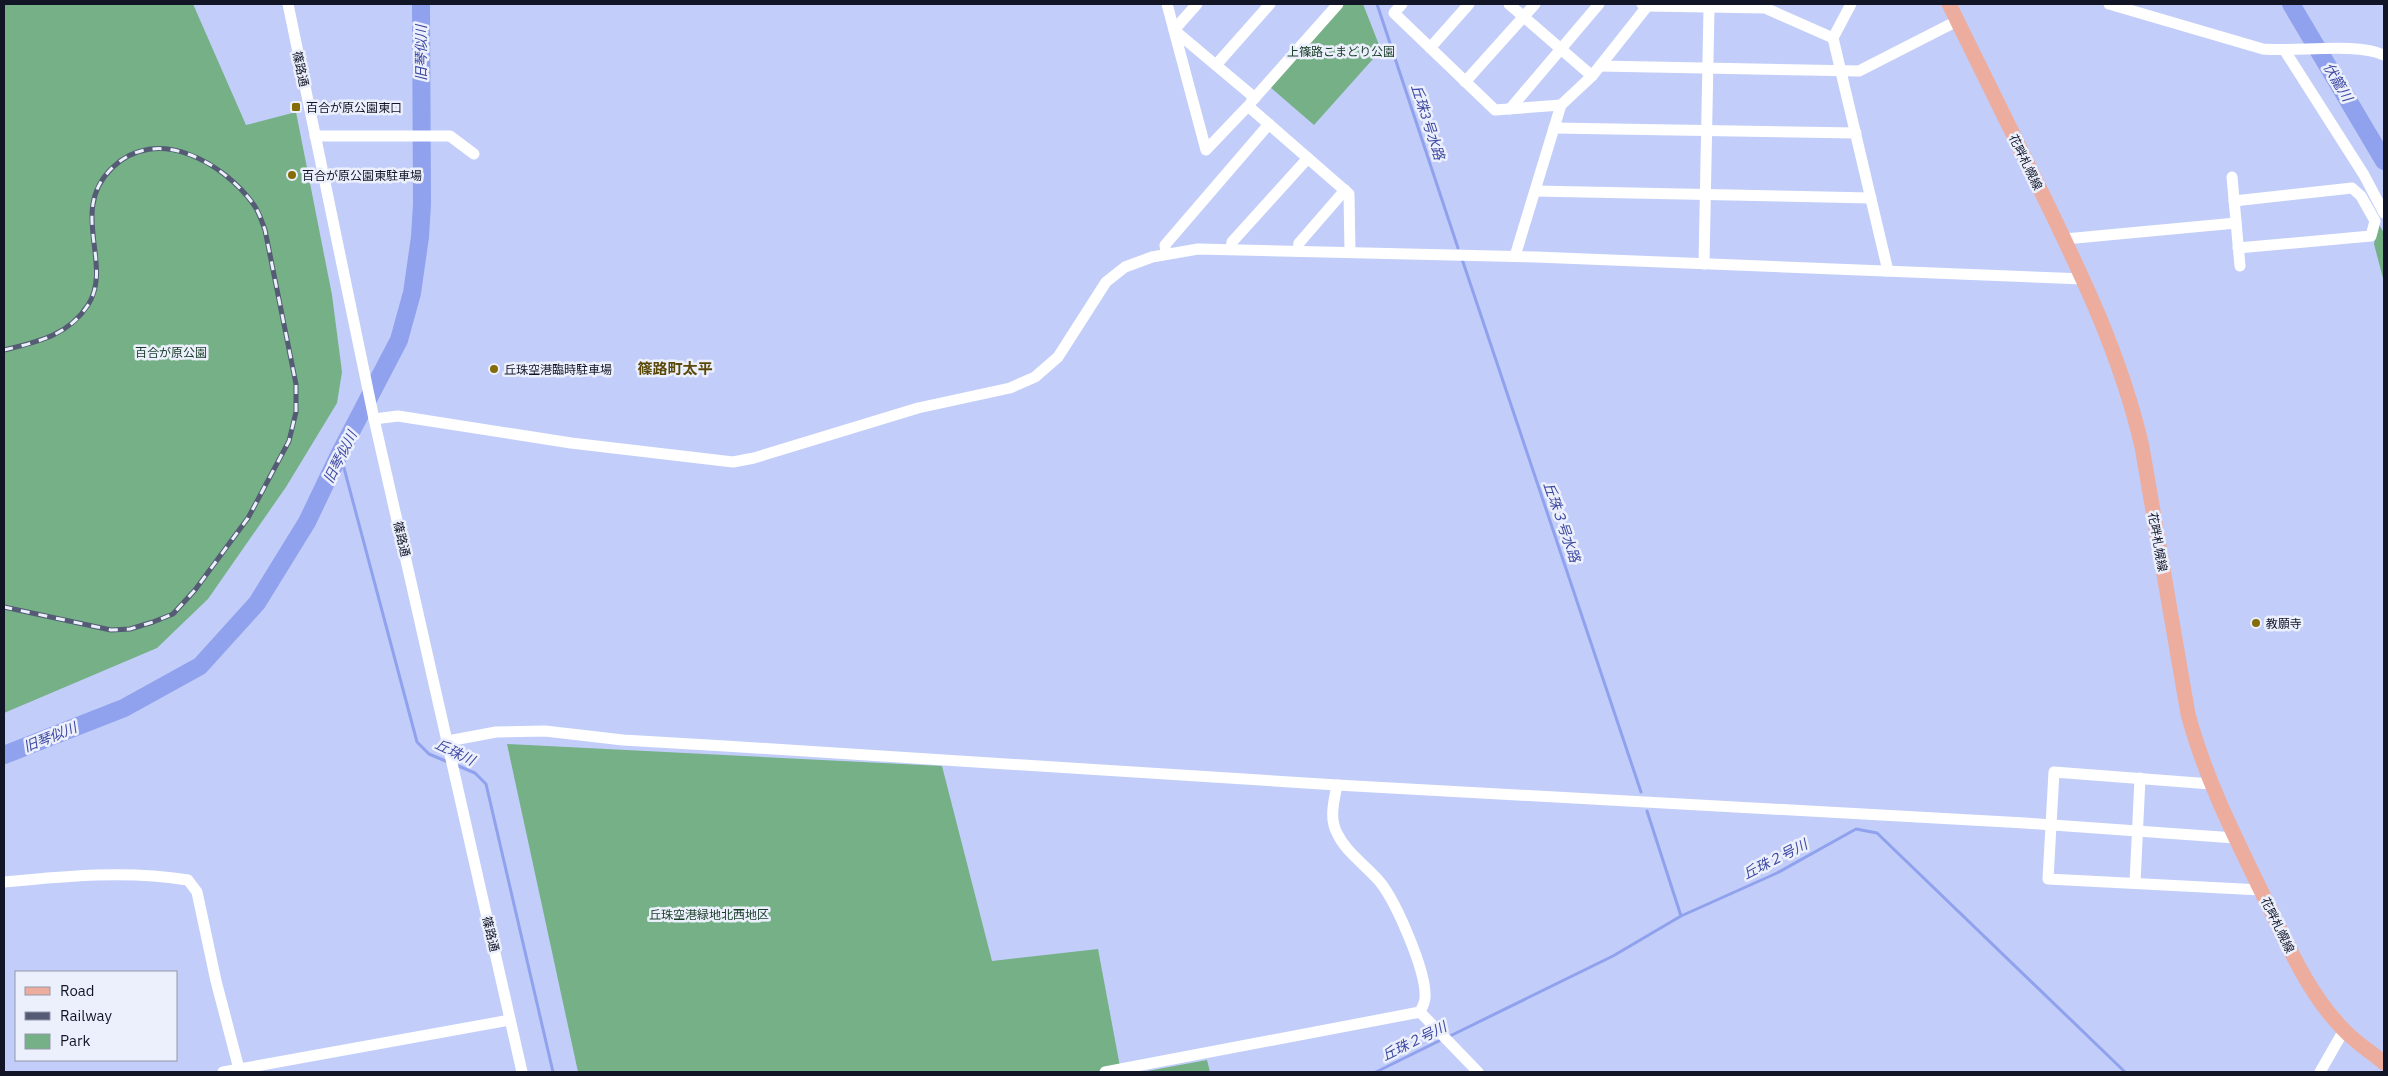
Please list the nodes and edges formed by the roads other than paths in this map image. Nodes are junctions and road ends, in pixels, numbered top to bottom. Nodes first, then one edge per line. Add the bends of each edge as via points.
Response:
1 (288, 4) edge
2 (1167, 4) edge
3 (1197, 4) edge
4 (1270, 4) edge
5 (1402, 4) edge
6 (1469, 4) edge
7 (1509, 4) edge
8 (1535, 4) edge
9 (1599, 4) edge
10 (1850, 4) edge
11 (1948, 4) edge
12 (2109, 4) edge
13 (1333, 5) edge
14 (1646, 5) edge
15 (1709, 8) junction
16 (1524, 17) junction
17 (1957, 22) junction
18 (1174, 30) junction
19 (1833, 38) junction
20 (1430, 48) junction
21 (1561, 49) junction
22 (2289, 51) junction
23 (2384, 55) edge
24 (1216, 65) junction
25 (1600, 66) junction
26 (1708, 68) junction
27 (1840, 72) junction
28 (1592, 76) junction
29 (1465, 82) junction
30 (1251, 102) junction
31 (1561, 104) junction
32 (1510, 109) junction
33 (1269, 124) junction
34 (1554, 128) junction
35 (1707, 132) junction
36 (1856, 133) junction
37 (315, 136) junction
38 (474, 154) dead end
39 (1308, 158) junction
40 (2232, 177) dead end
41 (1345, 190) junction
42 (1535, 191) junction
43 (1706, 194) junction
44 (1870, 198) junction
45 (2234, 201) junction
46 (2384, 213) edge
47 (2236, 223) junction
48 (2064, 239) junction
49 (2238, 248) junction
50 (1232, 249) junction
51 (1298, 251) junction
52 (1350, 252) junction
53 (1166, 253) junction
54 (1515, 256) junction
55 (1704, 264) junction
56 (2240, 266) dead end
57 (1888, 272) junction
58 (2084, 279) junction
59 (374, 417) junction
60 (449, 746) junction
61 (2140, 778) junction
62 (2211, 784) junction
63 (1337, 785) junction
64 (2050, 824) junction
65 (2137, 830) junction
66 (2235, 838) junction
67 (4, 882) edge
68 (2135, 883) junction
69 (2261, 890) junction
70 (1420, 1012) junction
71 (510, 1020) junction
72 (2344, 1030) junction
73 (2384, 1063) edge
74 (239, 1069) junction
75 (223, 1072) edge
76 (522, 1072) edge
77 (1105, 1072) edge
78 (1478, 1072) edge
79 (2320, 1072) edge

1 - 37 street, 篠路通
2 - 18 street
3 - 18 street
4 - 24 street
5 - 20 street via 1394,13
6 - 20 street
7 - 16 street
8 - 16 street
9 - 21 street
10 - 19 street
11 - 17 main road, 花畔札幌線
12 - 22 street via 2263,49
13 - 30 street
14 - 15 street
14 - 25 street
15 - 19 street via 1765,8
15 - 26 street
16 - 21 street
16 - 29 street
17 - 27 street via 1859,71
17 - 48 main road, 花畔札幌線
18 - 24 street
18 - 30 street via 1206,150
19 - 27 street
20 - 29 street
21 - 28 street
21 - 32 street
22 - 23 street via 2352,49
22 - 46 street
24 - 30 street
25 - 26 street
25 - 28 street
26 - 27 street
26 - 35 street
27 - 36 street
28 - 31 street
29 - 32 street via 1495,110
30 - 33 street
31 - 32 street
31 - 34 street
33 - 39 street
33 - 53 street via 1165,245
34 - 35 street
34 - 42 street
35 - 36 street
35 - 43 street
36 - 44 street
37 - 38 street via 450,136
37 - 59 street, 篠路通
39 - 41 street
39 - 50 street via 1232,242
40 - 45 street
41 - 51 street via 1299,243
41 - 52 street via 1349,194
42 - 43 street
42 - 54 street
43 - 44 street
43 - 55 street
44 - 57 street
45 - 47 street
45 - 49 street via 2352,188 2361,196 2375,221 2371,236
47 - 48 street
47 - 49 street
48 - 58 main road, 花畔札幌線
49 - 56 street
50 - 51 street
50 - 53 street via 1198,248
51 - 52 street
52 - 54 street
53 - 59 street via 1126,267 1106,282 1058,357 1035,377 1010,388 918,408 754,458 733,462 571,443 398,416
54 - 55 street
55 - 57 street
57 - 58 street
58 - 62 main road, 花畔札幌線 via 2133,407 2188,714
59 - 60 street, 篠路通
60 - 63 street via 496,732 546,731 623,740
60 - 71 street, 篠路通
61 - 62 street
61 - 64 street via 2054,772
61 - 65 street
62 - 66 main road, 花畔札幌線
63 - 64 street
63 - 70 street via 1332,817 1337,834 1352,855 1380,882 1396,910 1423,976 1426,999
64 - 65 street
64 - 68 street via 2048,879
65 - 66 street
65 - 68 street
66 - 69 main road, 花畔札幌線
67 - 74 street via 89,874 154,874 188,880 197,892
68 - 69 street
69 - 72 main road, 花畔札幌線 via 2305,978
70 - 77 street
70 - 78 street
71 - 74 street
71 - 76 street, 篠路通
72 - 73 main road, 花畔札幌線
72 - 79 street
74 - 75 street

